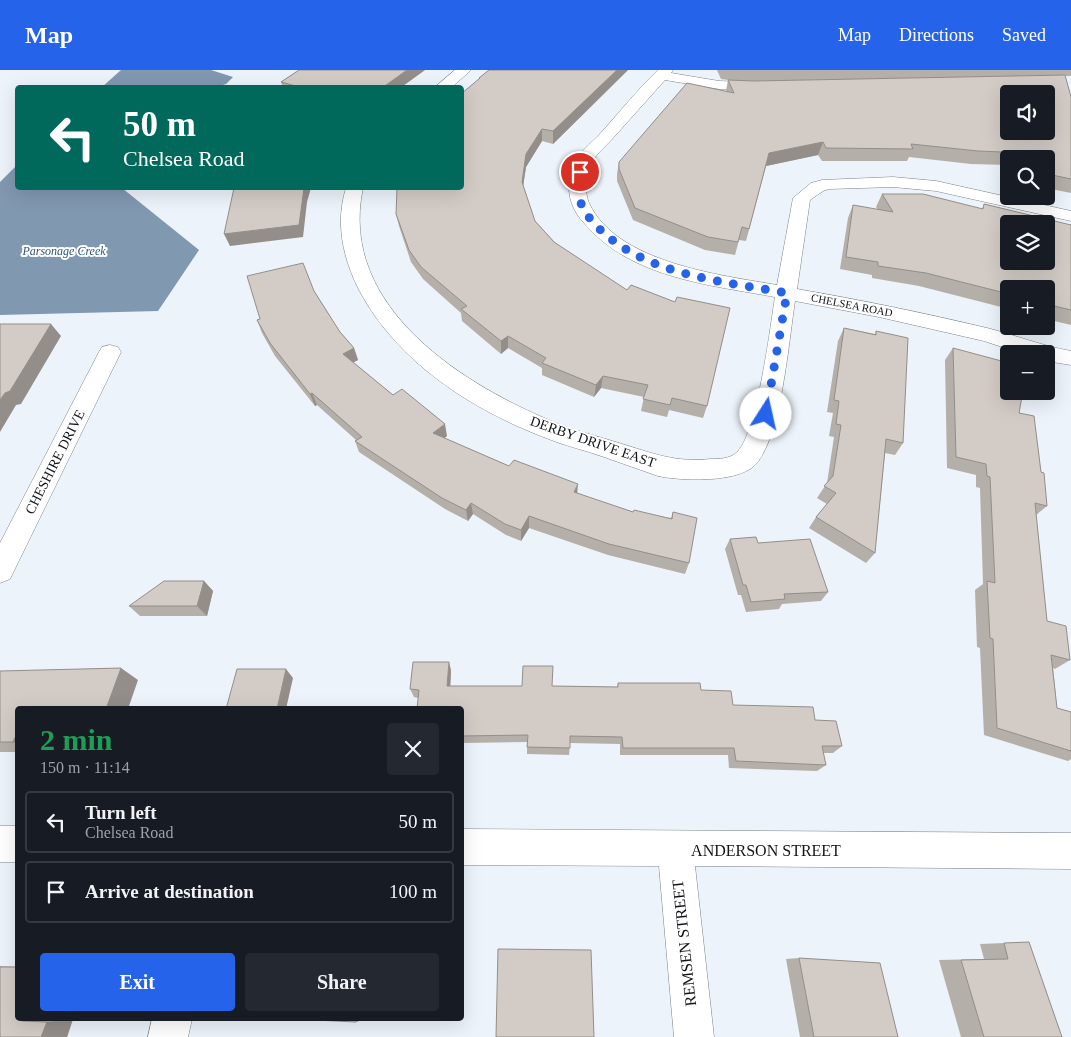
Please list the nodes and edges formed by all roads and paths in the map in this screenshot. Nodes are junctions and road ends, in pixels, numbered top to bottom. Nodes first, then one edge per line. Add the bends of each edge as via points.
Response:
1 (464, 70) edge
2 (663, 73) edge
3 (445, 85) edge
4 (781, 86) edge
5 (353, 190) edge
6 (1071, 216) edge
7 (787, 293) junction
8 (110, 352) dead end
9 (1071, 358) edge
10 (0, 571) edge
11 (0, 844) edge
12 (15, 844) edge
13 (464, 847) edge
14 (675, 849) junction
15 (1071, 851) edge
16 (172, 1021) edge
17 (168, 1037) edge
18 (694, 1037) edge

1 - 3 street
2 - 4 street via 719,85
2 - 7 street, CHELSEA ROAD via 583,162 577,182 578,197 586,215 599,230 622,247 653,263 694,276
5 - 7 street, DERBY DRIVE EAST via 349,225 354,257 369,292 413,347 457,381 512,413 555,432 673,469 723,468 742,462 756,445 766,414
6 - 7 street, DERBY DRIVE EAST via 936,186 893,182 828,184 817,187 802,198
7 - 9 street, CHELSEA ROAD via 897,314
8 - 10 street, CHESHIRE DRIVE
11 - 12 street
13 - 14 street, ANDERSON STREET
14 - 15 street, ANDERSON STREET
14 - 18 street, REMSEN STREET
16 - 17 street

